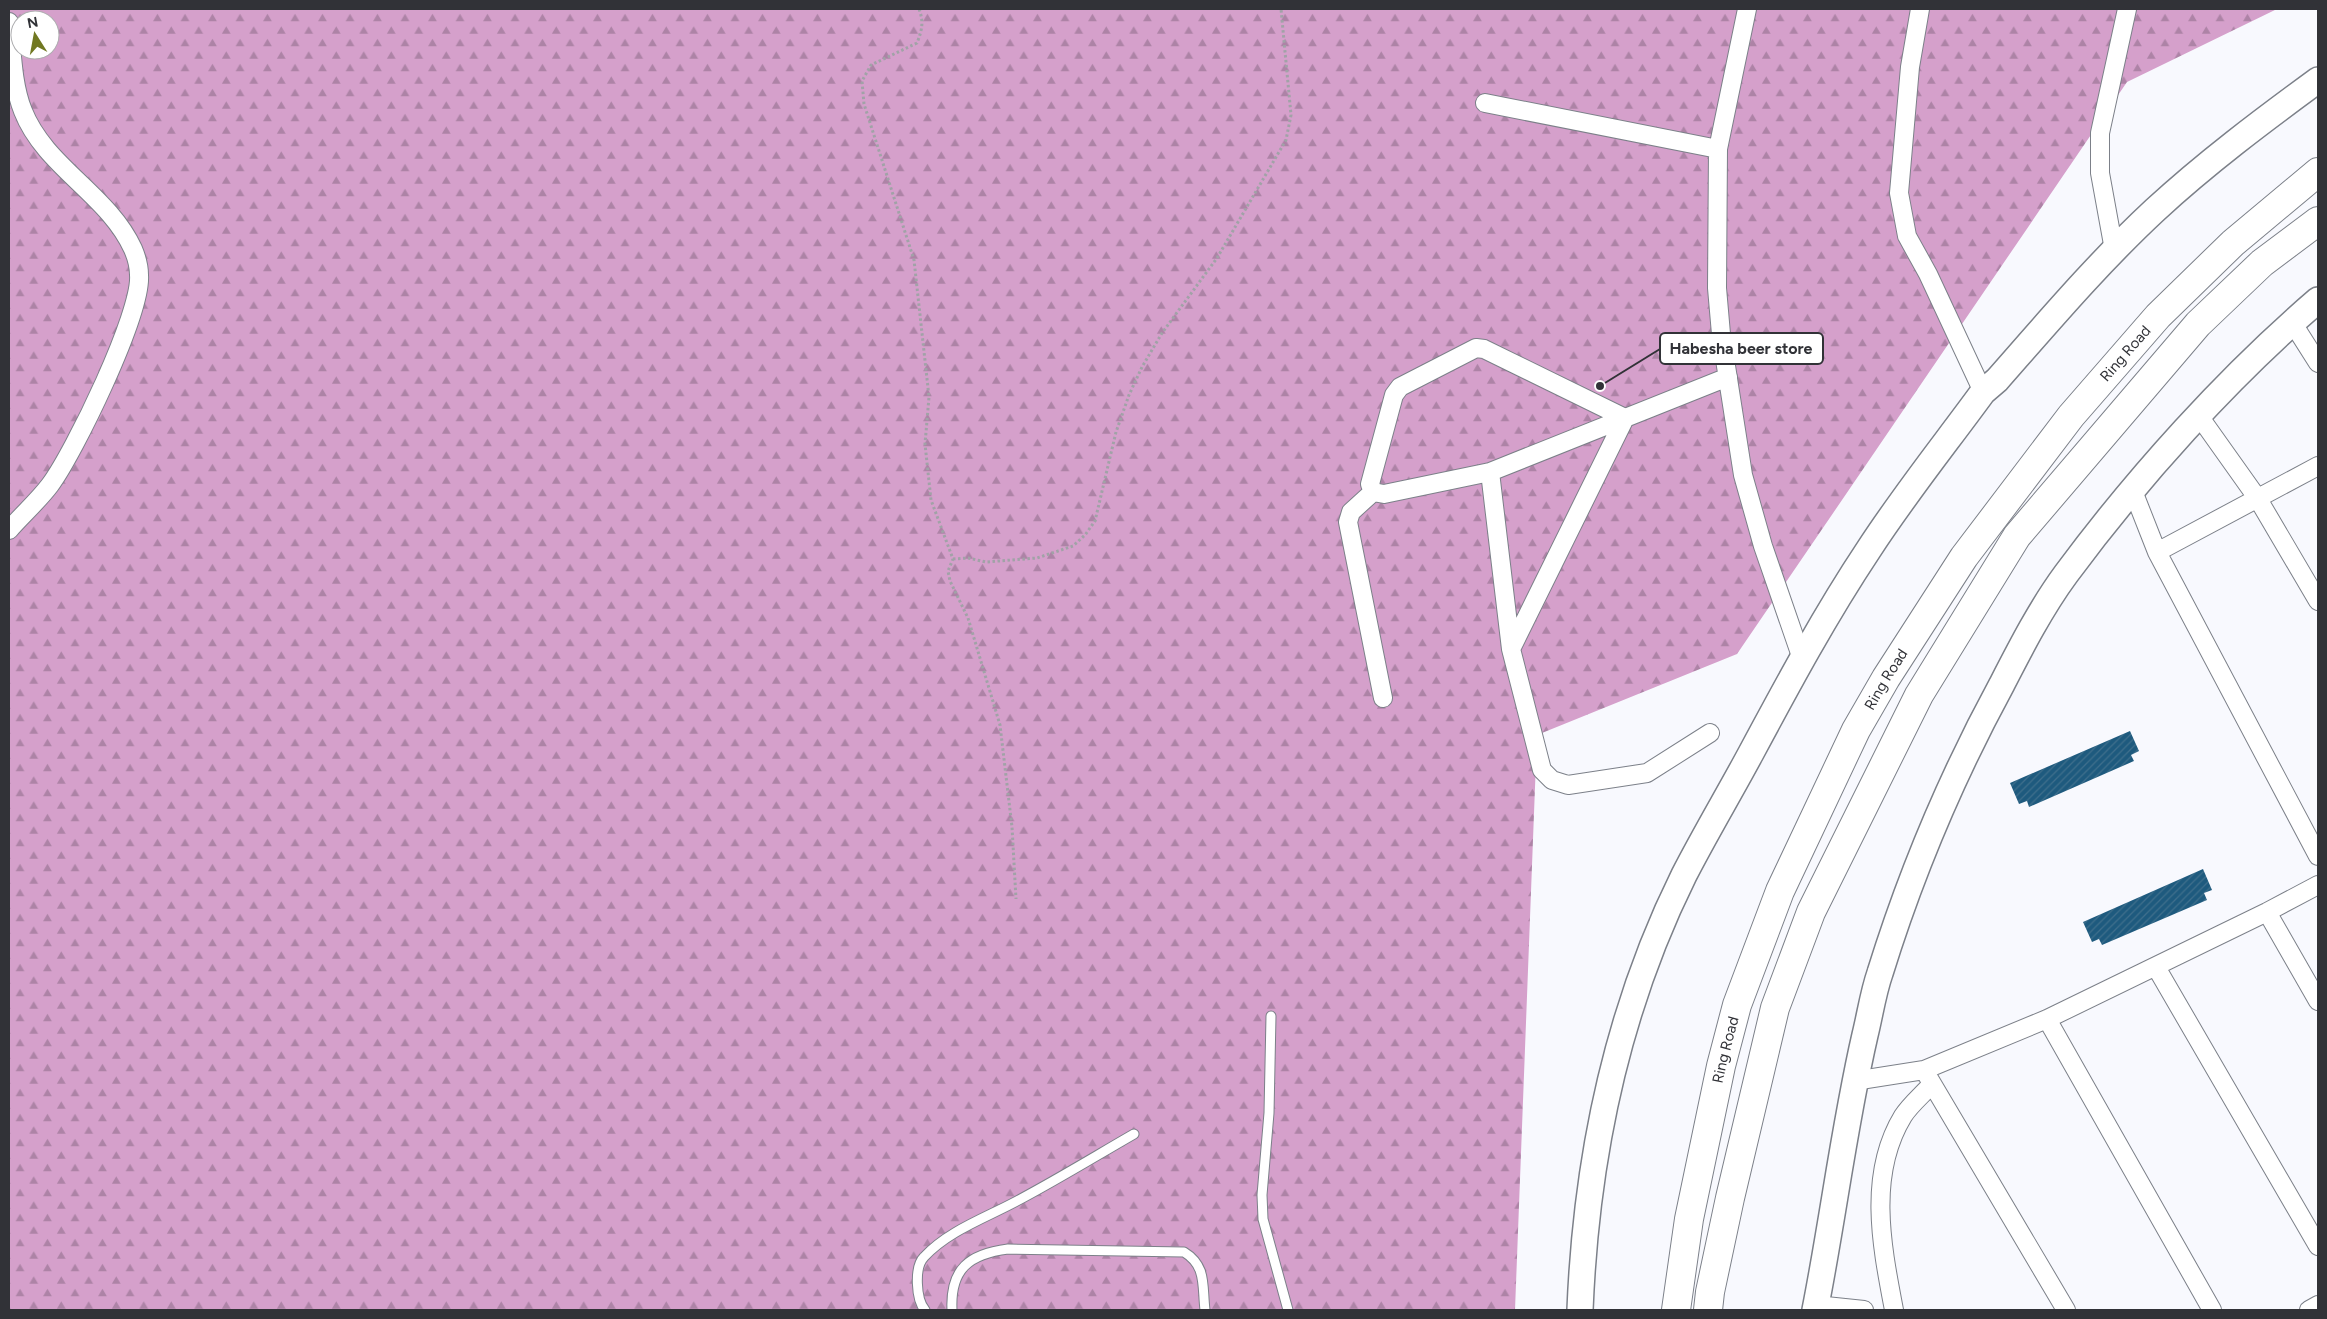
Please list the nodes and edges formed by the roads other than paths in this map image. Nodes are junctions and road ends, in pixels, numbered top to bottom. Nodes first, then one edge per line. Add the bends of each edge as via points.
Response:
1 (1747, 9) edge
2 (1920, 9) edge
3 (2127, 9) edge
4 (9, 22) edge
5 (2318, 80) edge
6 (1485, 103) dead end
7 (1718, 149) junction
8 (2318, 172) edge
9 (2318, 221) edge
10 (2114, 250) junction
11 (2318, 300) edge
12 (2292, 322) junction
13 (2318, 363) edge
14 (1728, 377) junction
15 (1983, 392) junction
16 (2199, 416) junction
17 (1624, 418) junction
18 (2318, 466) edge
19 (1490, 472) junction
20 (2133, 491) junction
21 (1373, 492) junction
22 (2258, 499) junction
23 (9, 530) edge
24 (2157, 552) junction
25 (2318, 602) edge
26 (1511, 649) junction
27 (1802, 659) junction
28 (1383, 698) dead end
29 (1710, 733) dead end
30 (2318, 856) edge
31 (2318, 885) edge
32 (2267, 912) junction
33 (2156, 967) junction
34 (2318, 1001) edge
35 (1271, 1016) dead end
36 (2047, 1019) junction
37 (1927, 1078) junction
38 (1854, 1081) junction
39 (1134, 1134) dead end
40 (2318, 1246) edge
41 (2318, 1305) edge
42 (1816, 1307) edge
43 (924, 1310) edge
44 (952, 1310) edge
45 (1205, 1310) edge
46 (1288, 1310) edge
47 (1580, 1310) edge
48 (1676, 1310) edge
49 (1708, 1310) edge
50 (1864, 1310) edge
51 (1894, 1310) edge
52 (2066, 1310) edge
53 (2212, 1310) edge
54 (2309, 1310) edge

1 - 7 street
2 - 15 street via 1910,67 1899,193 1907,236
3 - 10 street via 2100,133 2100,173
4 - 23 street via 16,81 26,118 52,155 120,224 134,250 140,275 136,299 122,339 64,464 49,487
5 - 10 main road via 2194,175
6 - 7 street
7 - 14 street via 1717,288
8 - 48 highway, Ring Road via 2233,243 2164,310 2071,416 1964,556 1856,730 1780,891 1737,1005 1694,1192
9 - 49 highway via 2262,263 2198,324 2024,529 1918,695 1811,912 1775,1008 1730,1198
10 - 15 main road
11 - 12 main road
12 - 13 street
12 - 16 main road
14 - 17 street
14 - 27 street via 1742,474
15 - 27 main road via 1868,550
16 - 20 main road
16 - 22 street
17 - 19 street
17 - 21 street via 1484,349 1476,348 1400,387 1394,395 1370,484
17 - 26 street
18 - 22 street
19 - 21 street via 1384,494
19 - 26 street
20 - 24 street
20 - 38 main road via 2065,575 2024,641 1979,727 1923,850 1879,974
21 - 28 street via 1351,512 1348,522
22 - 24 street
22 - 25 street
24 - 30 street
26 - 29 street via 1542,770 1552,780 1568,785 1647,773
27 - 47 main road via 1683,877 1640,982 1610,1079 1592,1170
31 - 32 street
32 - 33 street
32 - 34 street
33 - 36 street
33 - 40 street
35 - 46 lane via 1263,1219
36 - 37 street
36 - 53 street
37 - 38 street
37 - 51 street via 1903,1116 1889,1147 1883,1178 1880,1210 1882,1247
37 - 52 street
38 - 42 main road
39 - 43 lane via 952,1235 923,1258 917,1281 919,1304
41 - 54 street
42 - 50 street
44 - 45 lane via 951,1292 957,1275 970,1260 988,1252 1008,1249 1184,1252 1195,1259 1202,1273

